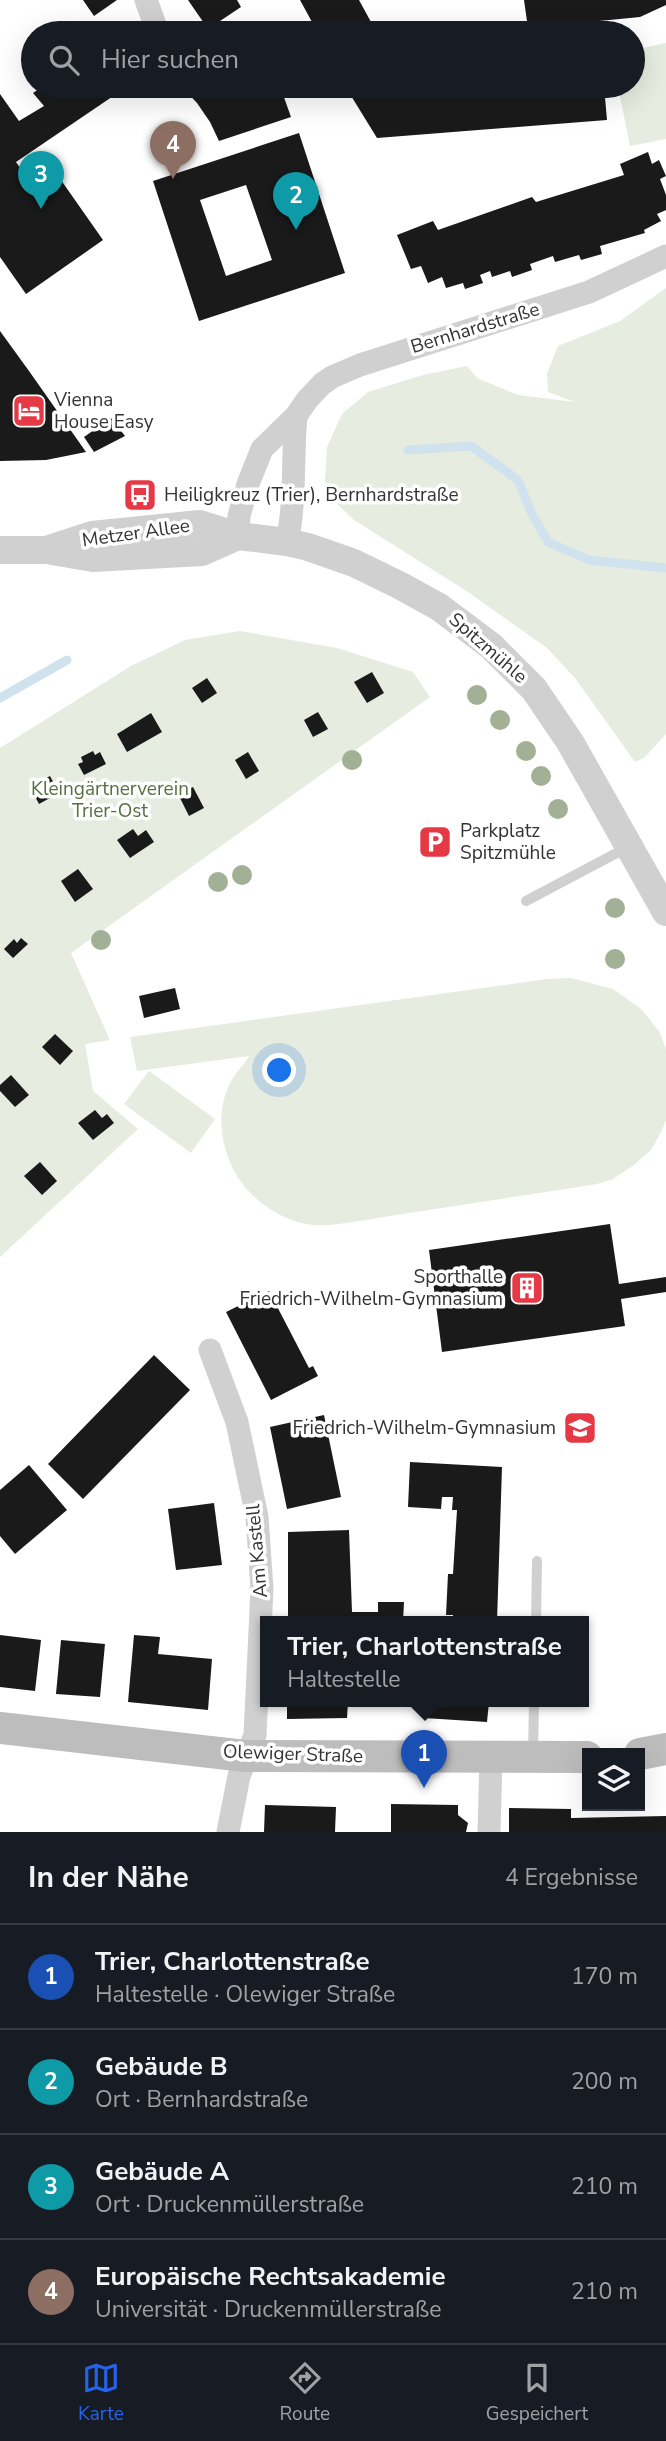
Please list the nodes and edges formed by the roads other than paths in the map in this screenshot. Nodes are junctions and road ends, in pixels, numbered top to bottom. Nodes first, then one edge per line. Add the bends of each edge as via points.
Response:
1 (146, 0) edge
2 (154, 21) edge
3 (666, 256) edge
4 (296, 416) junction
5 (238, 536) junction
6 (287, 542) junction
7 (0, 550) edge
8 (628, 847) junction
9 (526, 901) dead end
10 (666, 912) edge
11 (210, 1350) dead end
12 (537, 1561) dead end
13 (261, 1616) edge
14 (536, 1616) edge
15 (260, 1658) edge
16 (534, 1707) edge
17 (0, 1728) edge
18 (666, 1749) edge
19 (645, 1753) edge
20 (245, 1756) junction
21 (491, 1757) junction
22 (582, 1757) edge
23 (532, 1758) junction
24 (228, 1832) edge
25 (489, 1832) edge

1 - 2 street
3 - 4 street, Bernhardstraße via 589,292 344,371 312,394
4 - 5 street, Bernhardstraße via 262,449 239,516
4 - 6 street via 294,511
5 - 6 street, Spitzmühle
5 - 7 street, Metzer Allee via 202,552 93,558 46,550
6 - 8 street, Spitzmühle via 380,575 439,607 491,646 550,710
8 - 9 lane
8 - 10 street, Spitzmühle
11 - 13 street, Am Kastell via 237,1422 257,1517
12 - 14 lane
15 - 20 street, Am Kastell via 255,1735
16 - 23 lane
17 - 20 main road, Olewiger Straße
18 - 19 main road
20 - 21 main road, Olewiger Straße
20 - 24 street, Am Kastell
21 - 23 main road, Olewiger Straße
21 - 25 street
22 - 23 main road, Olewiger Straße

